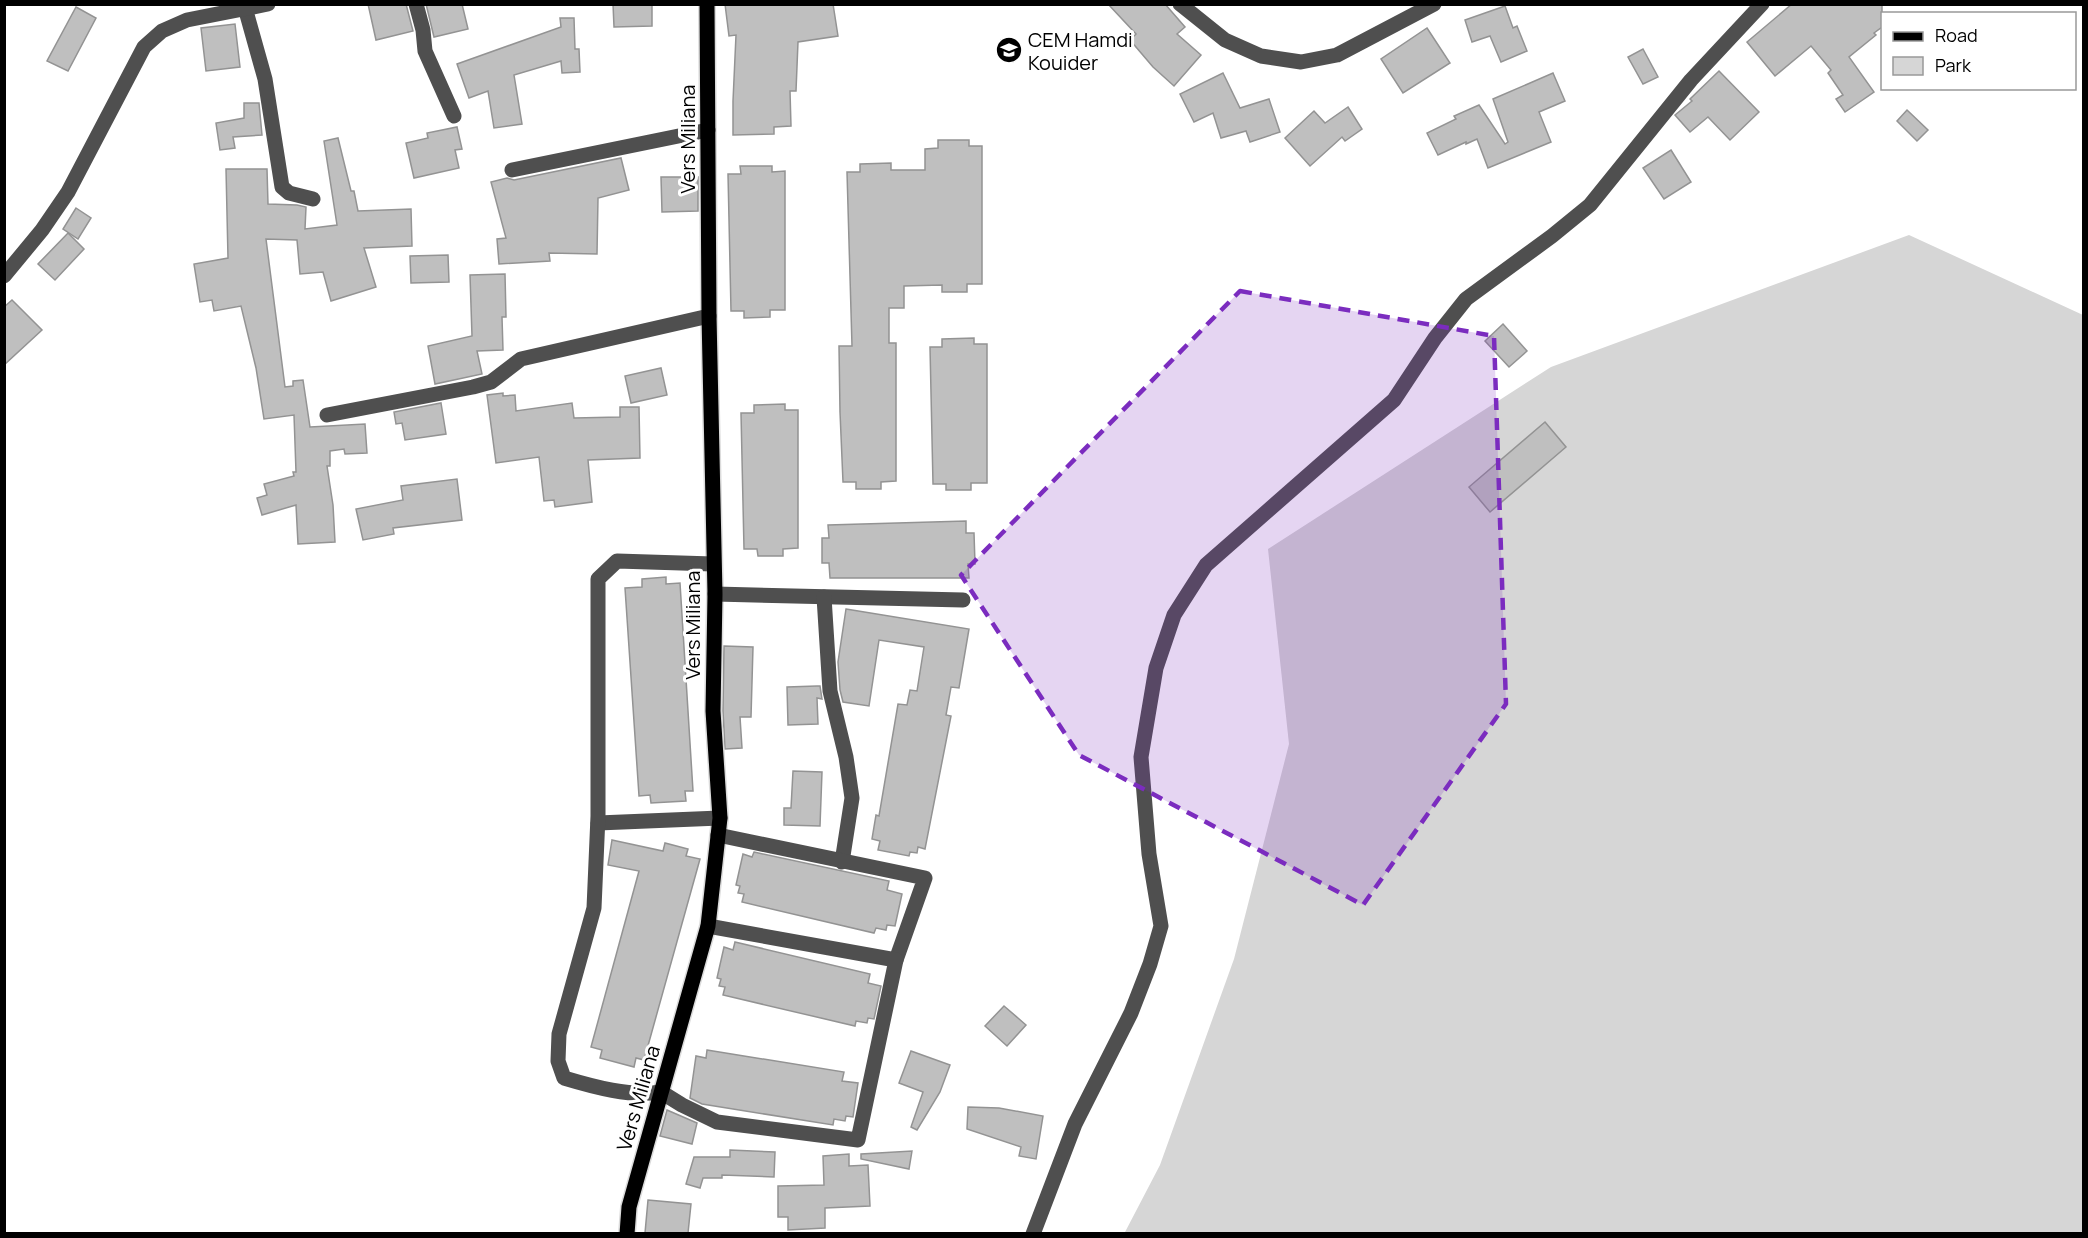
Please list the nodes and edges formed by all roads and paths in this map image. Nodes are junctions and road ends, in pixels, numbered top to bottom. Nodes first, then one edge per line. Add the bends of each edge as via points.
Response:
1 (268, 4) edge
2 (416, 4) edge
3 (707, 4) edge
4 (1180, 4) edge
5 (1434, 4) edge
6 (1762, 4) edge
7 (245, 7) edge
8 (454, 116) dead end
9 (708, 130) junction
10 (512, 170) dead end
11 (313, 199) dead end
12 (4, 276) edge
13 (709, 316) junction
14 (327, 415) dead end
15 (713, 564) junction
16 (715, 594) junction
17 (824, 597) junction
18 (963, 600) dead end
19 (720, 818) junction
20 (597, 823) junction
21 (718, 835) junction
22 (843, 862) junction
23 (708, 926) junction
24 (896, 960) junction
25 (662, 1092) junction
26 (627, 1233) edge
27 (1033, 1233) edge

1 - 7 street
2 - 8 street via 426,51
3 - 9 main road, Vers Miliana
4 - 5 street via 1225,40 1261,56 1301,62 1337,55
6 - 27 street via 1691,80 1590,205 1466,298 1394,400 1206,564 1174,615 1156,668 1141,757 1149,854 1161,926 1131,1013 1075,1124
7 - 11 street via 265,79 282,187 289,193
7 - 12 street via 187,20 162,31 144,47 68,192
9 - 10 street
9 - 13 main road, Vers Miliana
13 - 14 street via 521,359 491,382 473,387
13 - 15 main road, Vers Miliana
15 - 16 main road, Vers Miliana
15 - 20 street via 617,561 597,579
16 - 17 street
16 - 19 main road, Vers Miliana via 713,711
17 - 18 street
17 - 22 street via 830,691 852,798
19 - 20 street
19 - 21 main road, Vers Miliana
20 - 25 street via 594,908 559,1034 558,1061 564,1078 645,1095
21 - 22 street
21 - 23 main road, Vers Miliana
22 - 24 street via 925,878
23 - 24 street
23 - 25 main road, Vers Miliana
24 - 25 street via 858,1140 717,1122
25 - 26 main road, Vers Miliana via 629,1207

